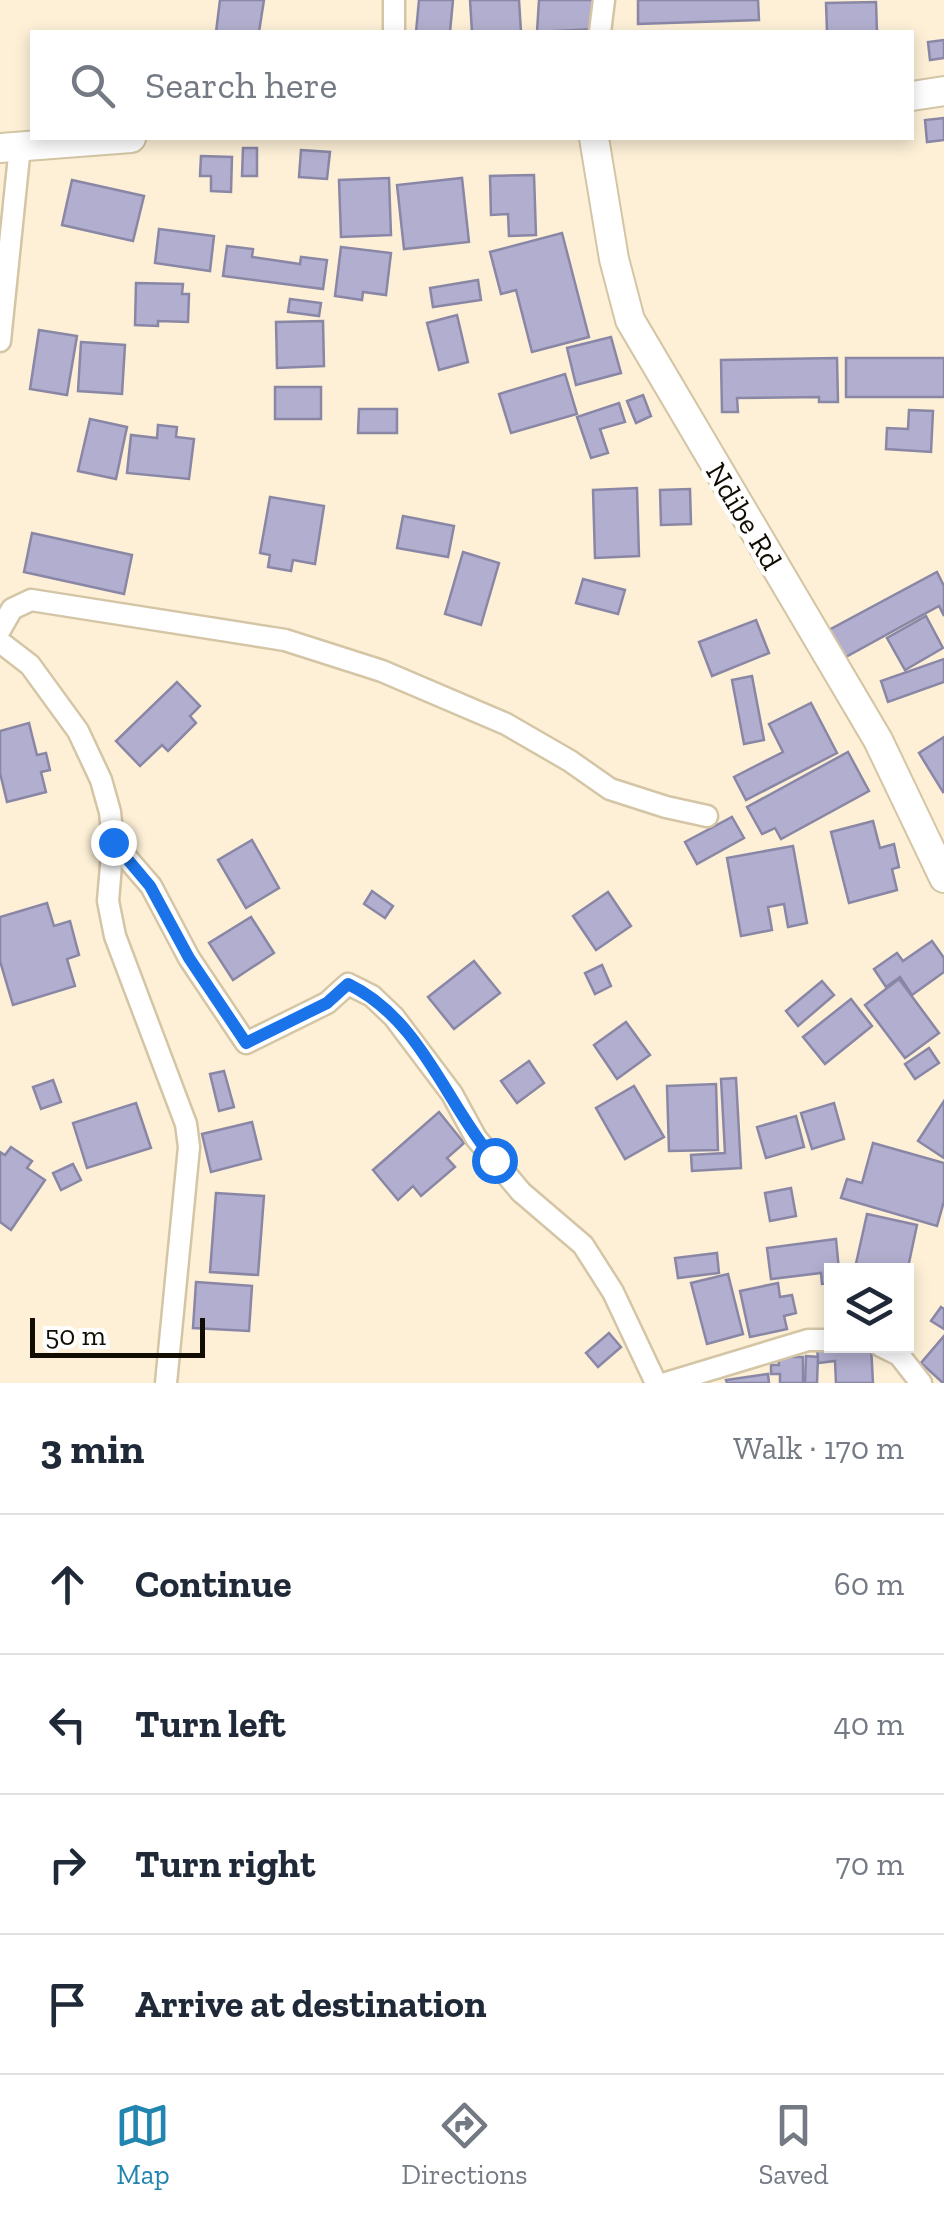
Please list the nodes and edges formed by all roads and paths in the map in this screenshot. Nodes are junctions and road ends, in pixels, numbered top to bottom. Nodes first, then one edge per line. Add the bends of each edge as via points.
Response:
1 (394, 0) edge
2 (604, 0) edge
3 (394, 30) edge
4 (600, 30) edge
5 (944, 91) edge
6 (914, 96) edge
7 (104, 140) edge
8 (594, 140) edge
9 (10, 147) edge
10 (0, 341) edge
11 (0, 630) edge
12 (0, 642) edge
13 (707, 816) dead end
14 (113, 842) junction
15 (944, 878) edge
16 (824, 1340) edge
17 (894, 1353) edge
18 (166, 1383) edge
19 (656, 1383) edge
20 (666, 1383) edge
21 (922, 1383) edge

1 - 3 street
2 - 4 street
5 - 6 street
7 - 9 street
8 - 15 street, Ndibe Rd via 630,320 878,740
9 - 10 street
11 - 13 street via 12,609 31,600 284,640 382,671 506,724 610,789
12 - 14 street via 30,665 78,731 101,780
14 - 18 street via 108,901 115,936 189,1147
14 - 19 street via 150,886 246,1043 327,1003 348,984 394,1017 476,1138 521,1192 583,1245
16 - 20 street
17 - 21 street

